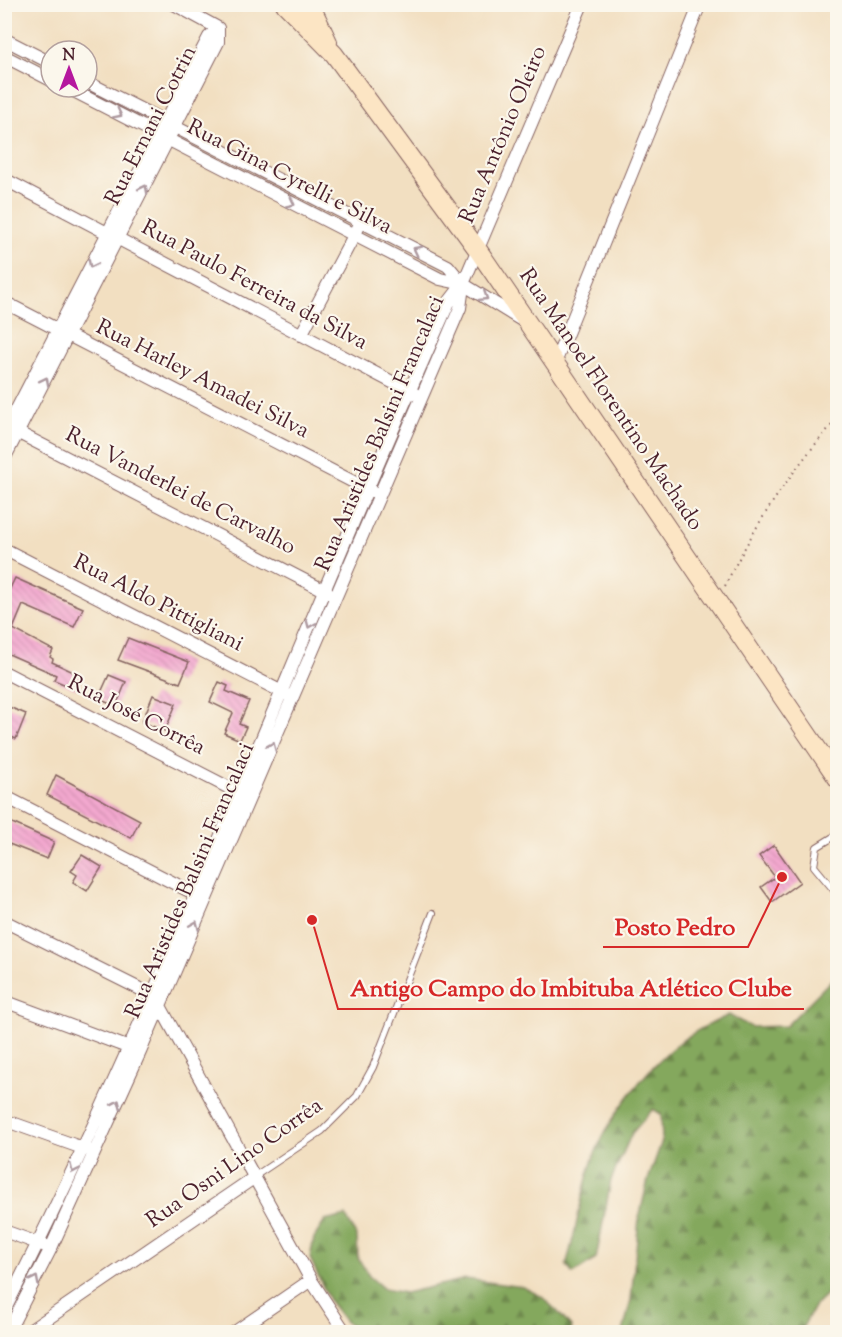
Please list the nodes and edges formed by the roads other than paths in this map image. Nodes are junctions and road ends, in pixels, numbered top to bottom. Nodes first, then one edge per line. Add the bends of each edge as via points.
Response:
1 (174, 4) edge
2 (285, 4) edge
3 (310, 4) edge
4 (582, 4) edge
5 (700, 4) edge
6 (4, 39) edge
7 (334, 54) junction
8 (4, 56) edge
9 (39, 57) edge
10 (39, 74) edge
11 (99, 88) edge
12 (90, 99) edge
13 (171, 124) junction
14 (164, 137) junction
15 (4, 179) edge
16 (361, 222) junction
17 (354, 235) junction
18 (113, 236) junction
19 (478, 250) junction
20 (463, 284) junction
21 (4, 302) edge
22 (528, 324) junction
23 (63, 332) junction
24 (301, 335) junction
25 (555, 363) junction
26 (409, 391) junction
27 (421, 397) junction
28 (9, 430) edge
29 (4, 459) edge
30 (366, 489) junction
31 (380, 496) junction
32 (4, 549) edge
33 (324, 591) junction
34 (335, 597) junction
35 (4, 672) edge
36 (287, 694) junction
37 (837, 778) edge
38 (238, 792) junction
39 (4, 796) edge
40 (249, 798) junction
41 (837, 834) edge
42 (837, 895) edge
43 (200, 897) junction
44 (433, 913) dead end
45 (4, 921) edge
46 (152, 995) junction
47 (4, 1001) edge
48 (160, 1006) junction
49 (134, 1050) junction
50 (4, 1120) edge
51 (89, 1151) junction
52 (255, 1177) junction
53 (4, 1231) edge
54 (39, 1244) junction
55 (51, 1248) junction
56 (311, 1280) junction
57 (4, 1311) edge
58 (8, 1332) edge
59 (28, 1332) edge
60 (235, 1332) edge
61 (345, 1332) edge

1 - 13 street, Rua Ernani Cotrin via 218,28 218,42
2 - 7 main road, Rua Manoel Florentino Machado
3 - 7 main road, Rua Manoel Florentino Machado
4 - 19 street, Rua Antônio Oleiro
5 - 25 street
6 - 9 street
7 - 19 main road, Rua Manoel Florentino Machado
8 - 10 street
11 - 13 street, Rua Gina Cyrelli e Silva
12 -> 14 street, Rua Gina Cyrelli e Silva
13 - 14 street, Rua Ernani Cotrin
13 - 16 street, Rua Gina Cyrelli e Silva
14 -> 17 street, Rua Gina Cyrelli e Silva
14 - 18 street, Rua Ernani Cotrin
15 - 18 street, Rua Paulo Ferreira da Silva
16 - 17 street
20 -> 16 street, Rua Gina Cyrelli e Silva via 448,266
17 - 20 street, Rua Gina Cyrelli e Silva via 440,279
17 - 24 street
18 - 23 street, Rua Ernani Cotrin
18 - 24 street, Rua Paulo Ferreira da Silva
19 - 20 street, Rua Antônio Oleiro
19 - 22 main road, Rua Manoel Florentino Machado
20 -> 22 street, Rua Gina Cyrelli e Silva
20 - 26 street, Rua Aristides Balsini Francalaci via 449,302
20 - 27 street, Rua Aristides Balsini Francalaci via 460,308
21 - 23 street, Rua Harley Amadei Silva
22 - 25 main road, Rua Manoel Florentino Machado
23 - 28 street, Rua Ernani Cotrin
23 - 30 street, Rua Harley Amadei Silva
24 - 26 street, Rua Paulo Ferreira da Silva
25 - 37 main road, Rua Manoel Florentino Machado
26 - 27 street, Rua Paulo Ferreira da Silva
26 - 30 street, Rua Aristides Balsini Francalaci
27 - 31 street, Rua Aristides Balsini Francalaci
28 - 29 street, Rua Ernani Cotrin
28 - 33 street, Rua Vanderlei de Carvalho
30 - 31 street, Rua Harley Amadei Silva
30 - 33 street, Rua Aristides Balsini Francalaci
31 - 34 street, Rua Aristides Balsini Francalaci
32 - 36 street, Rua Aldo Pittigliani
33 - 34 street, Rua Vanderlei de Carvalho
33 -> 36 street, Rua Aristides Balsini Francalaci
34 - 36 street, Rua Aristides Balsini Francalaci
35 - 38 street, Rua José Corrêa
36 - 38 street, Rua Aristides Balsini Francalaci
40 -> 36 street, Rua Aristides Balsini Francalaci
38 - 40 street, Rua José Corrêa
38 - 43 street, Rua Aristides Balsini Francalaci
39 - 43 street
40 - 43 street, Rua Aristides Balsini Francalaci
41 - 42 lane via 817,847 814,866
43 - 46 street, Rua Aristides Balsini Francalaci
48 -> 43 street, Rua Aristides Balsini Francalaci
44 - 52 lane, Rua Osni Lino Corrêa via 373,1067 357,1096 321,1131
45 - 46 street
46 - 48 street
46 - 49 street, Rua Aristides Balsini Francalaci
47 - 49 street
48 - 49 street, Rua Aristides Balsini Francalaci
48 - 52 street
49 - 51 street, Rua Aristides Balsini Francalaci
50 - 51 street
51 -> 54 street, Rua Aristides Balsini Francalaci
51 - 55 street, Rua Aristides Balsini Francalaci
52 - 56 street
52 - 59 street, Rua Osni Lino Corrêa
53 - 54 street
54 - 55 street
54 - 57 street, Rua Aristides Balsini Francalaci
58 -> 55 street, Rua Aristides Balsini Francalaci
56 - 60 street
56 - 61 street

